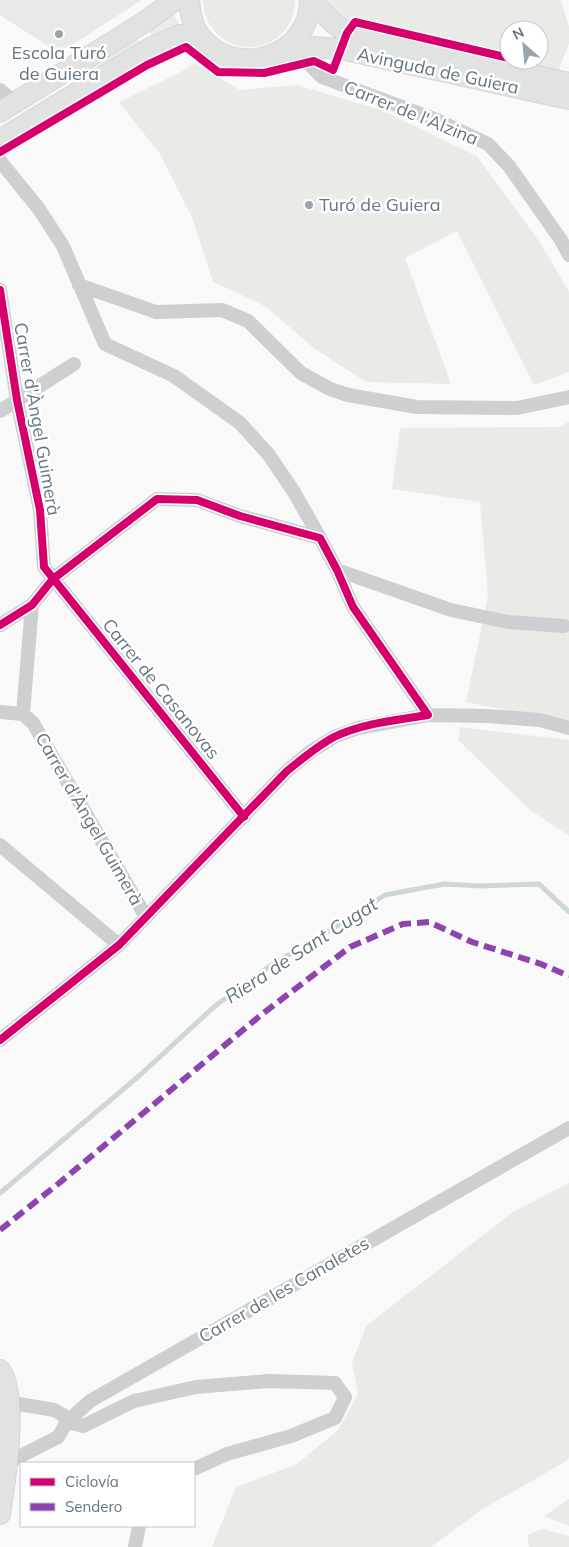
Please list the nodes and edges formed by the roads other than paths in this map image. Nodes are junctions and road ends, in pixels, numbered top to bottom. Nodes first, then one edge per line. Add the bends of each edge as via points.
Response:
1 (175, 0) edge
2 (189, 0) edge
3 (310, 0) edge
4 (314, 0) edge
5 (200, 36) junction
6 (301, 49) junction
7 (278, 53) junction
8 (569, 83) edge
9 (569, 99) edge
10 (11, 100) edge
11 (0, 122) edge
12 (0, 140) edge
13 (0, 162) edge
14 (569, 255) edge
15 (79, 284) junction
16 (0, 290) edge
17 (74, 364) dead end
18 (569, 397) edge
19 (17, 400) junction
20 (0, 411) edge
21 (320, 538) junction
22 (337, 570) junction
23 (53, 580) junction
24 (32, 605) junction
25 (0, 625) edge
26 (564, 626) dead end
27 (0, 712) edge
28 (23, 714) junction
29 (428, 715) junction
30 (569, 728) edge
31 (244, 817) junction
32 (0, 845) edge
33 (146, 917) junction
34 (119, 945) junction
35 (0, 1040) edge
36 (569, 1128) edge
37 (0, 1370) edge
38 (2, 1402) edge
39 (67, 1422) junction
40 (4, 1463) edge
41 (195, 1469) edge
42 (0, 1514) edge
43 (139, 1527) edge
44 (135, 1547) edge

1 - 10 main road via 146,21
2 - 5 main road via 194,25
3 - 7 main road via 309,15 302,31 292,44
4 - 8 main road, Avinguda de Guiera via 335,26 356,36
5 - 7 main road, Avinguda de Guiera via 221,53 240,59 259,59
5 - 12 main road via 180,35 152,47
6 - 7 main road, Avinguda de Guiera
6 - 9 main road, Avinguda de Guiera via 341,49
6 - 14 street, Carrer de l'Alzina via 308,63 322,77 437,120 488,144 509,166
10 - 11 main road
13 - 15 street via 40,210 63,246
15 - 18 street via 156,312 222,310 248,321 302,373 348,395 417,407 507,408
15 - 21 street via 105,344 174,376 240,423 269,455
16 - 19 street, Carrer d'Àngel Guimerà
17 - 19 street
19 - 20 street
19 - 23 street, Carrer d'Àngel Guimerà via 40,510 44,567
21 - 22 street
21 - 23 street via 240,516 197,500 157,499
22 - 26 street via 451,610 508,622
22 - 29 street via 353,607
23 - 24 street
23 - 31 street, Carrer de Casanovas
24 - 25 street
24 - 28 street, Carrer d'Àngel Guimerà
27 - 28 street
28 - 33 street, Carrer d'Àngel Guimerà via 33,723
29 - 30 street via 540,720
29 - 31 street via 358,728 334,737 287,771
31 - 33 street
32 - 34 street
33 - 34 street
34 - 35 street
36 - 39 street, Carrer de les Canaletes via 90,1401
37 - 38 main road via 3,1374
38 - 39 street via 54,1410
38 - 40 main road via 9,1444
39 - 40 street, Carrer de les Canaletes via 58,1437
39 - 41 street via 83,1426 134,1401 196,1387 270,1380 335,1383 345,1397 335,1418 291,1436 226,1454
40 - 42 main road
43 - 44 street

